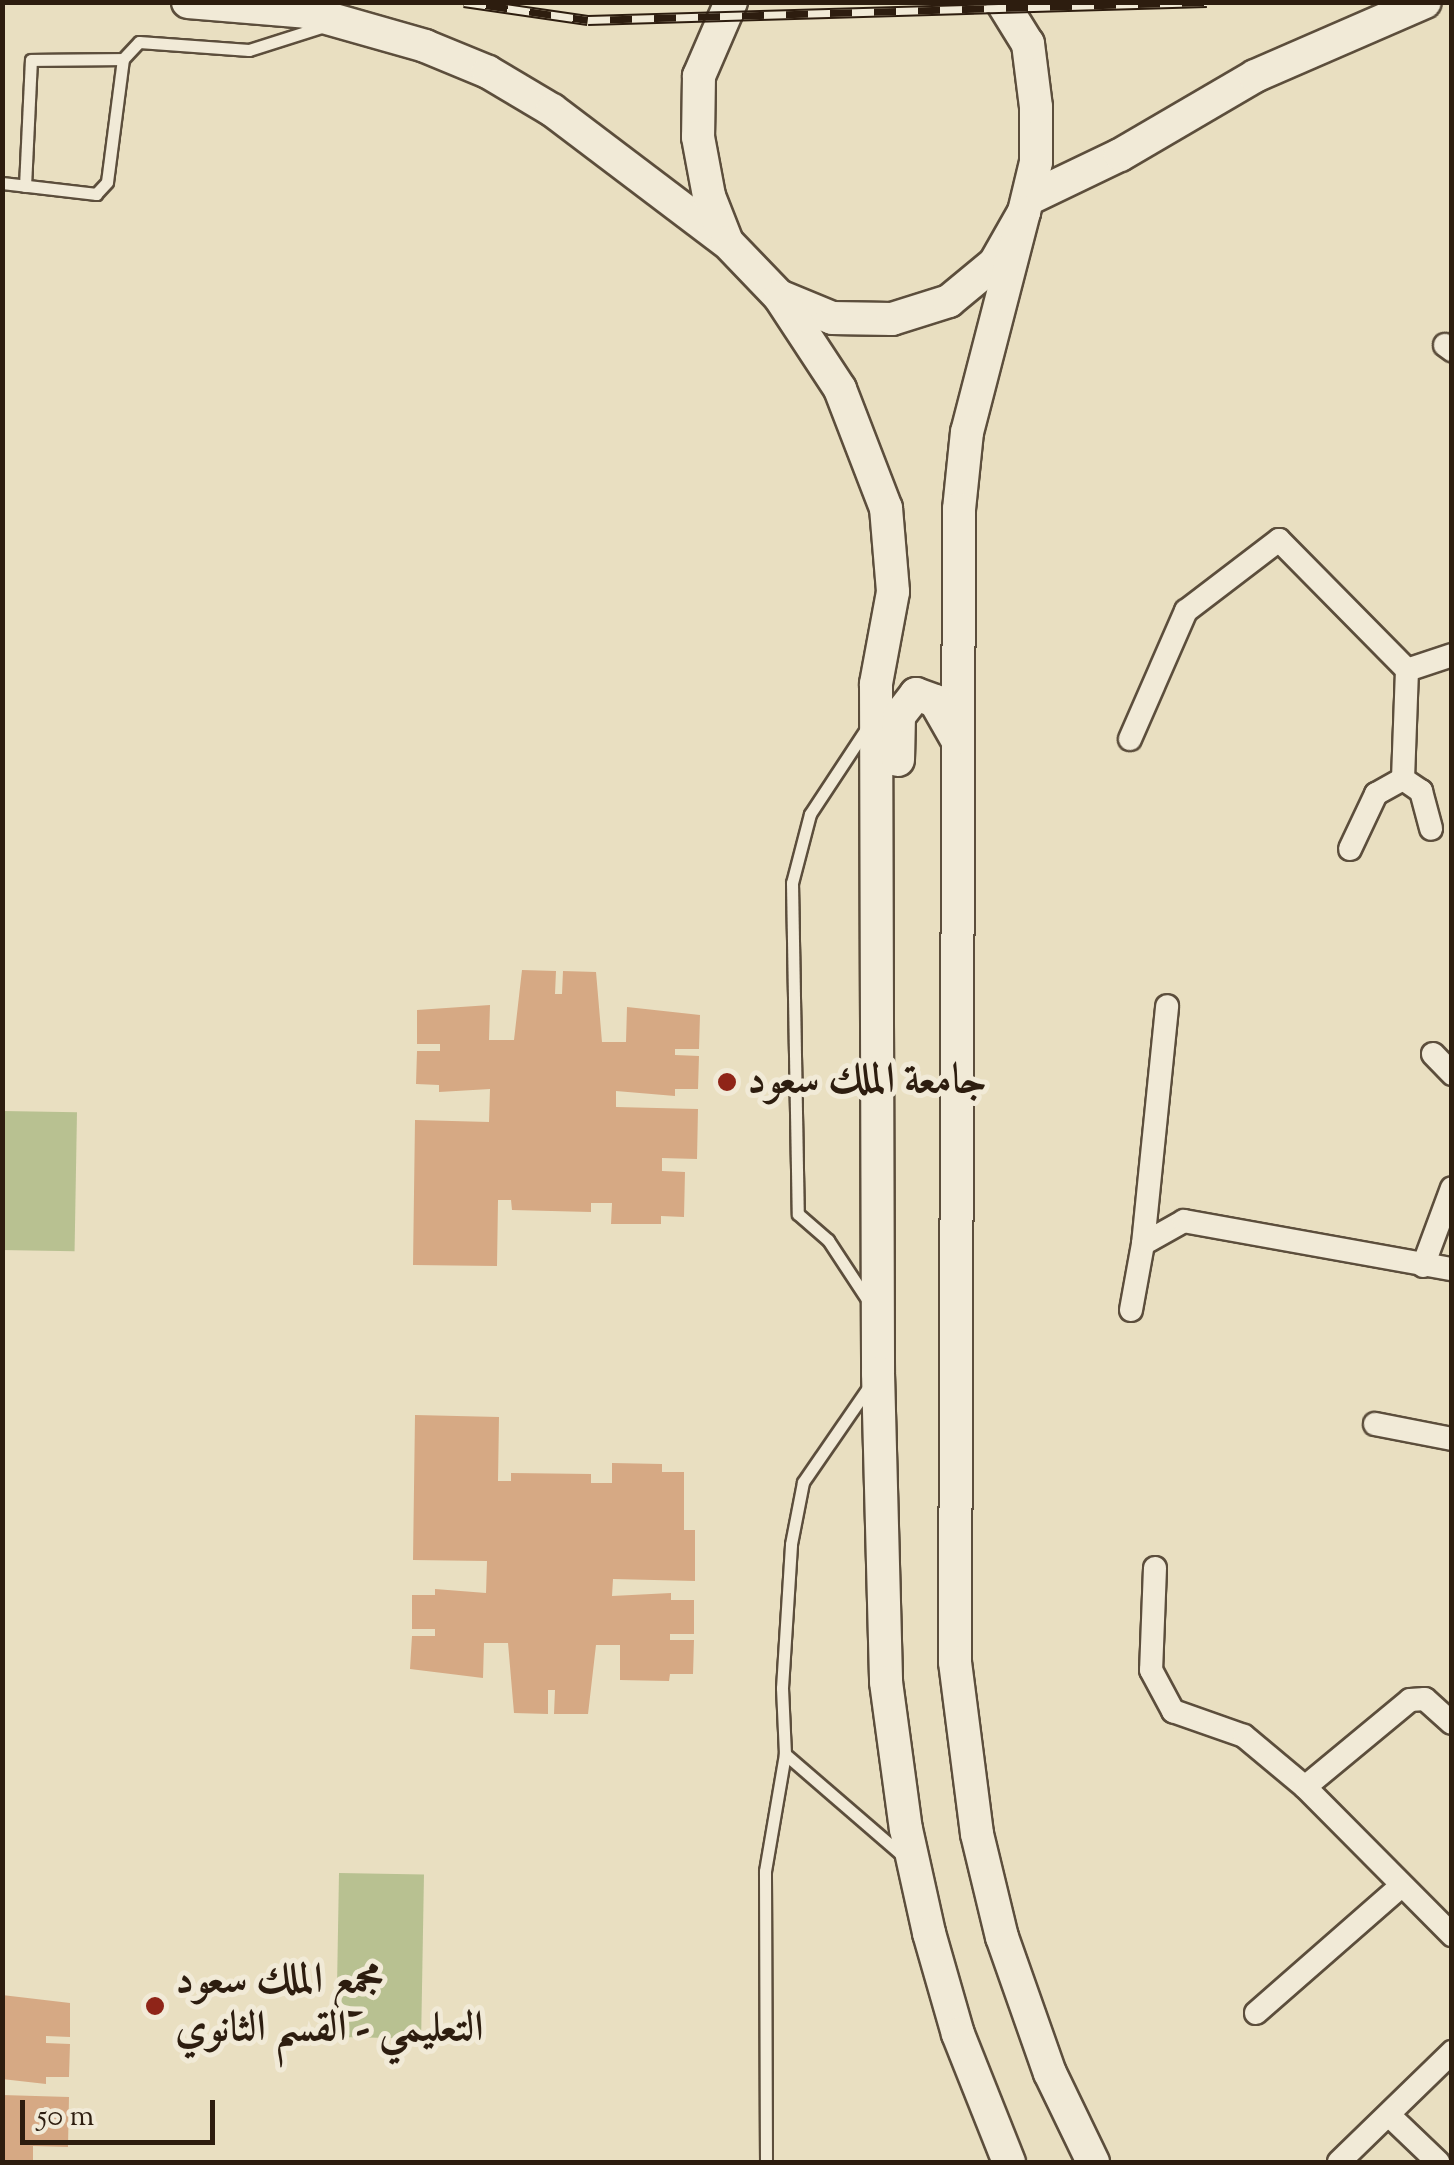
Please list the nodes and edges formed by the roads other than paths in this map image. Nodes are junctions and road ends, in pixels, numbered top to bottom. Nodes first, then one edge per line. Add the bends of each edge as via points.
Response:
1 (188, 2) edge
2 (730, 2) edge
3 (1002, 2) edge
4 (1425, 2) edge
5 (340, 21) junction
6 (123, 60) junction
7 (2, 183) edge
8 (25, 186) junction
9 (1026, 205) junction
10 (727, 242) junction
11 (779, 296) junction
12 (1452, 655) edge
13 (1407, 670) junction
14 (876, 713) junction
15 (1130, 739) dead end
16 (958, 742) junction
17 (1403, 779) junction
18 (877, 822) junction
19 (1430, 828) dead end
20 (1350, 849) dead end
21 (1167, 1006) dead end
22 (1432, 1054) dead end
23 (1452, 1074) edge
24 (1452, 1188) edge
25 (1143, 1244) junction
26 (1423, 1266) junction
27 (1452, 1269) edge
28 (1132, 1310) dead end
29 (878, 1316) junction
30 (878, 1373) junction
31 (1375, 1424) dead end
32 (1452, 1439) edge
33 (1155, 1568) dead end
34 (1452, 1723) edge
35 (785, 1754) junction
36 (1305, 1787) junction
37 (914, 1866) junction
38 (1398, 1888) junction
39 (1452, 1935) edge
40 (1256, 2012) dead end
41 (1452, 2052) edge
42 (1392, 2118) junction
43 (1086, 2149) edge
44 (766, 2162) edge
45 (1009, 2162) edge
46 (1108, 2162) edge
47 (1339, 2162) edge
48 (1438, 2162) edge

1 - 5 street
2 - 10 street via 699,76 698,137 709,196
3 - 9 street via 1030,60 1036,162
4 - 9 street via 1255,76
5 - 6 lane via 249,50 139,42
5 - 10 street via 488,72 552,110
6 - 8 lane via 108,182 96,194
6 - 8 lane via 31,60
7 - 8 lane
9 - 11 street via 995,262 950,301 892,319 832,318
9 - 16 street via 962,460
10 - 11 street
11 - 14 street via 840,390 886,508 893,592
12 - 13 street
13 - 15 street via 1279,540 1186,611
13 - 17 street
14 - 18 street
14 - 29 lane via 810,814 792,883 798,1214 828,1240
16 - 18 street via 935,702 916,694 907,699 899,716 898,769
16 - 43 street via 954,1501 960,1734 1002,1937
17 - 19 street via 1421,791
17 - 20 street via 1376,794
18 - 29 street
21 - 25 street
22 - 23 street
24 - 26 street
25 - 26 street via 1184,1221
25 - 28 street
26 - 27 street
29 - 30 street
30 - 35 lane via 803,1482 788,1580
30 - 37 street via 885,1666
31 - 32 street
33 - 36 street via 1152,1670 1172,1711 1244,1736
34 - 36 street via 1425,1699 1410,1700
35 - 37 lane
35 - 44 lane via 765,1871
36 - 38 street
37 - 45 street via 958,2034
38 - 39 street
38 - 40 street
41 - 42 street
42 - 47 street
42 - 48 street
43 - 46 street

